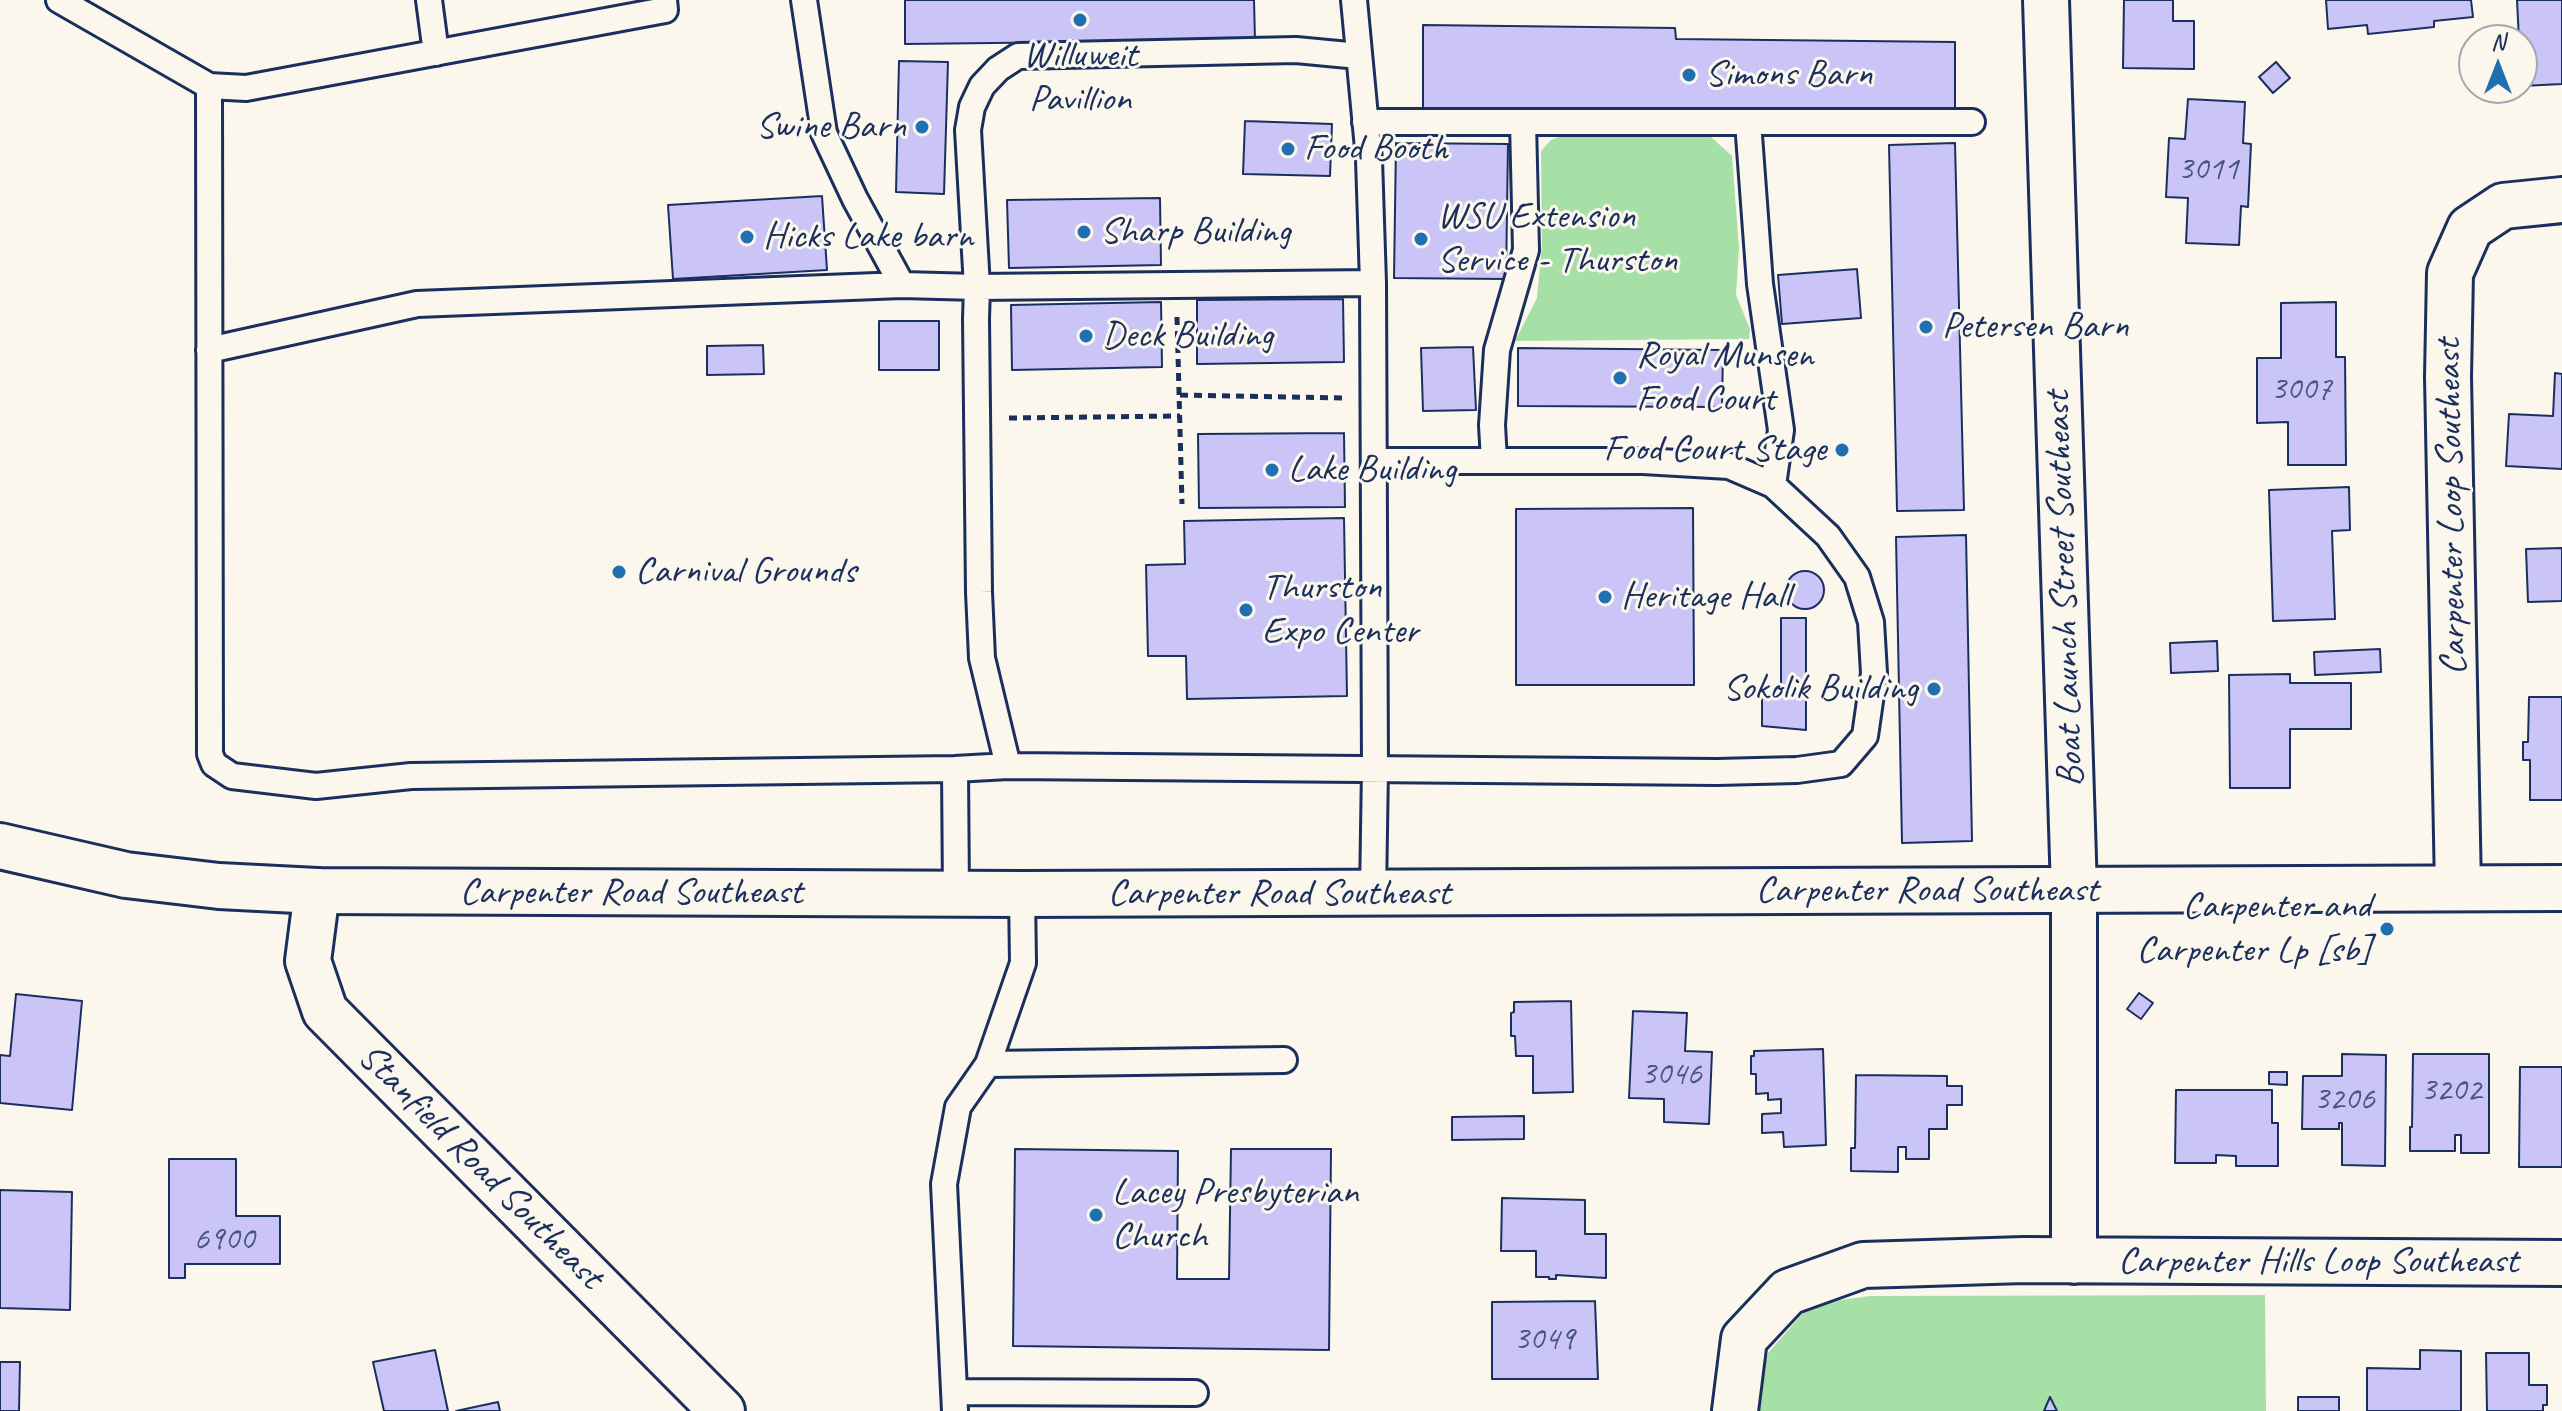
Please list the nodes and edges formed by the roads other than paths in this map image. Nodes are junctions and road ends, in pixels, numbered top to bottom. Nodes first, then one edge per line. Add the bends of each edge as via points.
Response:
1 (59, 0) edge
2 (429, 0) edge
3 (664, 0) edge
4 (804, 0) edge
5 (1354, 0) edge
6 (2046, 0) edge
7 (436, 53) junction
8 (1359, 56) junction
9 (209, 86) junction
10 (1365, 122) junction
11 (1523, 122) junction
12 (1748, 122) junction
13 (1972, 122) dead end
14 (2562, 200) edge
15 (1373, 283) junction
16 (902, 285) junction
17 (977, 287) junction
18 (209, 350) junction
19 (1374, 461) junction
20 (1494, 461) junction
21 (1773, 485) junction
22 (1008, 766) junction
23 (1375, 768) junction
24 (955, 769) junction
25 (0, 846) edge
26 (2458, 888) junction
27 (2562, 888) edge
28 (2074, 890) junction
29 (317, 891) junction
30 (956, 894) junction
31 (1022, 894) junction
32 (1373, 894) junction
33 (1284, 1060) dead end
34 (988, 1064) junction
35 (2074, 1261) junction
36 (2562, 1263) edge
37 (1195, 1393) dead end
38 (955, 1402) edge
39 (722, 1411) edge
40 (1735, 1411) edge

1 - 9 lane
2 - 7 lane
3 - 7 lane via 665,10
4 - 16 lane via 824,133
5 - 8 lane
6 - 28 street, Boat Launch Street Southeast
7 - 9 lane via 246,88
8 - 10 lane
8 - 17 lane via 1296,50 1018,56 982,86 972,107 968,130
9 - 18 lane
10 - 11 lane
10 - 15 lane
11 - 12 lane
11 - 20 lane via 1526,250 1497,350
12 - 13 lane
12 - 21 lane via 1760,284 1781,430
14 - 26 street, Carpenter Loop Southeast via 2503,206 2470,228 2450,273
15 - 17 lane
15 - 19 lane
16 - 17 lane
16 - 18 lane via 417,304
17 - 22 lane via 982,658
18 - 24 lane via 210,754 214,764 232,776 316,786 411,776
19 - 20 lane
19 - 23 lane
20 - 21 lane via 1729,466
21 - 23 lane via 1828,536 1857,577 1871,622 1874,673 1865,736 1841,764 1717,772
22 - 23 lane
22 - 24 lane
23 - 32 lane
24 - 30 lane
25 - 29 street, Carpenter Road Southeast via 126,875
26 - 27 street, Carpenter Road Southeast
26 - 28 street, Carpenter Road Southeast
28 - 32 street, Carpenter Road Southeast
28 - 35 street, Carpenter Hills Loop Southeast
29 - 30 street, Carpenter Road Southeast
29 - 39 street, Stanfield Road Southeast via 308,961 325,1011
30 - 31 street, Carpenter Road Southeast
31 - 32 street, Carpenter Road Southeast
31 - 34 lane via 1023,963
33 - 34 lane
34 - 38 lane via 958,1107 944,1184
35 - 36 street, Carpenter Hills Loop Southeast
35 - 40 street, Carpenter Hills Loop Southeast via 1863,1265 1788,1292 1744,1339
37 - 38 lane

